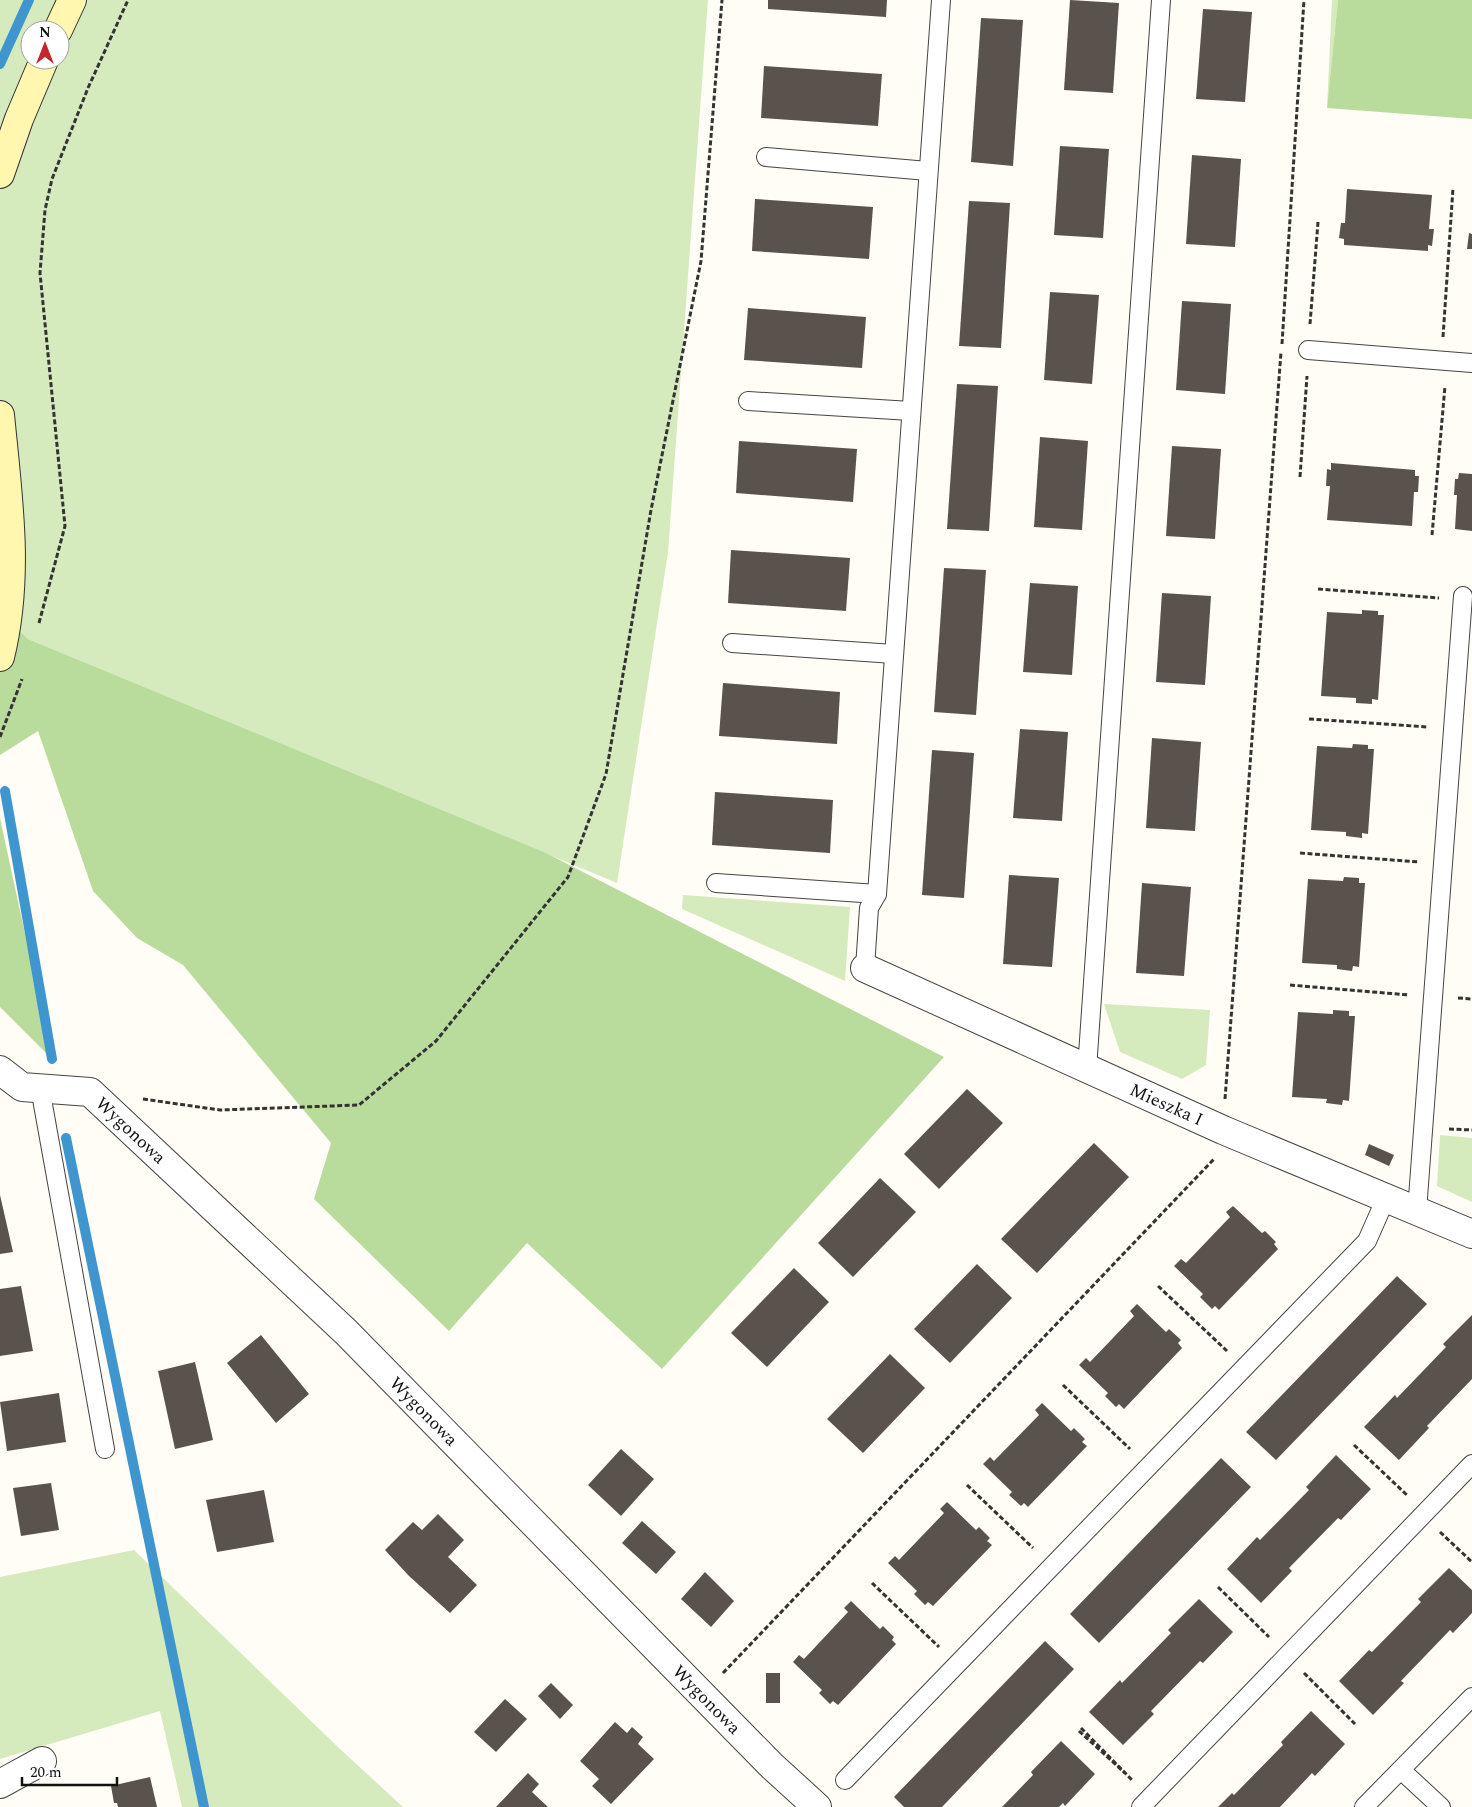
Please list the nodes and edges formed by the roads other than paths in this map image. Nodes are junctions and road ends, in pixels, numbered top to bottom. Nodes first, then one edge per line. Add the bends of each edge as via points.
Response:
1 (72, 0) edge
2 (941, 0) edge
3 (1161, 0) edge
4 (63, 20) edge
5 (40, 70) edge
6 (766, 157) dead end
7 (928, 171) junction
8 (0, 174) edge
9 (1308, 350) road end
10 (1472, 363) edge
11 (748, 401) dead end
12 (911, 411) junction
13 (0, 415) edge
14 (1463, 598) road end
15 (732, 643) dead end
16 (894, 654) junction
17 (0, 657) edge
18 (716, 883) dead end
19 (877, 894) junction
20 (864, 968) joint
21 (1087, 1069) junction
22 (0, 1070) edge
23 (40, 1088) junction
24 (1386, 1198) junction
25 (1418, 1211) junction
26 (1472, 1234) edge
27 (105, 1448) dead end
28 (1472, 1464) edge
29 (1472, 1697) edge
30 (42, 1761) dead end
31 (1400, 1770) junction
32 (845, 1780) dead end
33 (0, 1784) edge
34 (1146, 1802) edge
35 (817, 1807) edge
36 (1364, 1807) edge
37 (1441, 1807) edge

1 - 4 street
2 - 7 lane
3 - 21 lane
5 - 8 street
6 - 7 lane
7 - 12 lane
9 - 10 lane
11 - 12 lane
12 - 16 lane
13 - 17 street via 12,568 11,598
14 - 25 lane
15 - 16 lane
16 - 19 lane
18 - 19 lane
19 - 20 lane via 869,908
20 - 21 street, Mieszka I
21 - 24 street, Mieszka I
22 - 23 street, Wygonowa via 22,1087
23 - 27 lane
23 - 35 street, Wygonowa via 90,1092 346,1332 771,1766
24 - 25 street, Mieszka I
24 - 32 lane via 1367,1241
25 - 26 street, Mieszka I
28 - 34 lane
29 - 31 lane
30 - 33 street
31 - 36 lane
31 - 37 lane

